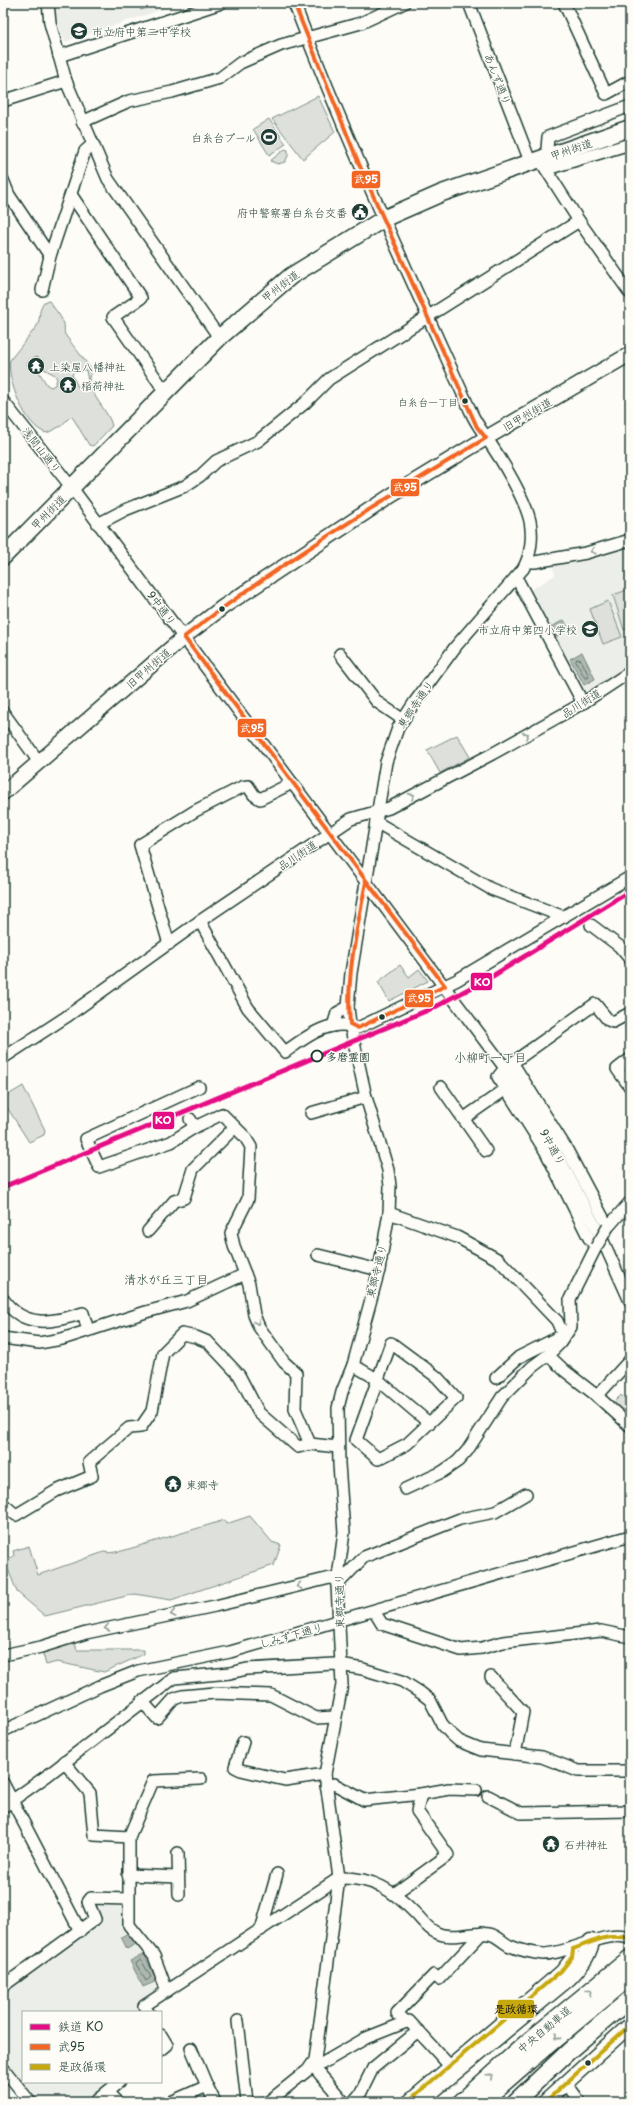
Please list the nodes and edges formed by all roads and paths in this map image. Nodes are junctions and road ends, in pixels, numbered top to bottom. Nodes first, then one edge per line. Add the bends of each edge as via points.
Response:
1 (48, 3) edge
2 (221, 3) edge
3 (294, 3) edge
4 (404, 3) edge
5 (469, 3) edge
6 (564, 3) edge
7 (308, 38) junction
8 (59, 56) junction
9 (66, 80) junction
10 (630, 81) edge
11 (3, 101) edge
12 (630, 106) edge
13 (630, 120) edge
14 (82, 122) junction
15 (630, 128) edge
16 (630, 144) edge
17 (92, 145) junction
18 (538, 160) junction
19 (3, 180) edge
20 (72, 196) junction
21 (383, 215) junction
22 (579, 221) junction
23 (50, 256) junction
24 (42, 290) dead end
25 (630, 293) edge
26 (428, 317) junction
27 (216, 333) junction
28 (630, 354) edge
29 (162, 387) junction
30 (3, 400) edge
31 (486, 438) junction
32 (69, 484) junction
33 (98, 524) junction
34 (630, 540) edge
35 (3, 542) edge
36 (3, 557) edge
37 (527, 562) junction
38 (516, 577) junction
39 (184, 637) junction
40 (340, 654) dead end
41 (630, 672) edge
42 (584, 703) junction
43 (3, 712) edge
44 (402, 719) junction
45 (39, 762) junction
46 (292, 783) junction
47 (3, 793) edge
48 (376, 817) junction
49 (329, 833) junction
50 (630, 877) edge
51 (366, 882) junction
52 (564, 917) junction
53 (200, 922) junction
54 (591, 925) dead end
55 (169, 944) junction
56 (630, 959) edge
57 (445, 986) junction
58 (348, 1007) junction
59 (630, 1013) edge
60 (333, 1026) junction
61 (351, 1029) junction
62 (3, 1058) edge
63 (630, 1059) edge
64 (505, 1068) junction
65 (199, 1087) dead end
66 (441, 1087) dead end
67 (630, 1087) edge
68 (506, 1089) junction
69 (366, 1096) junction
70 (311, 1113) dead end
71 (463, 1119) junction
72 (234, 1127) junction
73 (486, 1151) dead end
74 (630, 1202) edge
75 (388, 1213) junction
76 (608, 1227) junction
77 (148, 1231) dead end
78 (596, 1247) junction
79 (318, 1255) dead end
80 (379, 1270) junction
81 (247, 1279) junction
82 (3, 1299) edge
83 (630, 1301) edge
84 (88, 1330) junction
85 (563, 1335) junction
86 (3, 1338) edge
87 (548, 1355) junction
88 (630, 1360) edge
89 (353, 1365) junction
90 (496, 1378) dead end
91 (377, 1379) junction
92 (597, 1396) junction
93 (429, 1423) junction
94 (630, 1426) edge
95 (310, 1444) junction
96 (338, 1447) junction
97 (405, 1489) dead end
98 (526, 1494) dead end
99 (3, 1504) edge
100 (630, 1536) edge
101 (337, 1582) junction
102 (374, 1611) junction
103 (339, 1621) junction
104 (630, 1637) edge
105 (3, 1655) edge
106 (340, 1664) junction
107 (491, 1677) dead end
108 (142, 1701) junction
109 (335, 1718) junction
110 (3, 1731) edge
111 (243, 1742) dead end
112 (515, 1754) junction
113 (64, 1762) junction
114 (630, 1771) edge
115 (325, 1774) junction
116 (201, 1779) dead end
117 (3, 1783) edge
118 (326, 1786) junction
119 (476, 1790) dead end
120 (421, 1794) junction
121 (488, 1796) dead end
122 (8, 1804) edge
123 (630, 1811) edge
124 (129, 1837) junction
125 (178, 1852) dead end
126 (277, 1874) dead end
127 (128, 1875) junction
128 (178, 1877) junction
129 (339, 1878) junction
130 (394, 1894) junction
131 (179, 1895) dead end
132 (128, 1899) junction
133 (261, 1930) junction
134 (80, 1931) junction
135 (482, 1933) junction
136 (630, 1939) edge
137 (591, 1942) junction
138 (573, 1949) junction
139 (630, 1958) edge
140 (630, 1977) edge
141 (3, 1986) edge
142 (167, 1991) junction
143 (630, 1999) edge
144 (630, 2006) edge
145 (147, 2011) edge
146 (238, 2021) dead end
147 (406, 2022) junction
148 (630, 2025) edge
149 (418, 2031) junction
150 (162, 2037) edge
151 (584, 2038) junction
152 (191, 2048) dead end
153 (162, 2049) edge
154 (449, 2065) junction
155 (314, 2066) junction
156 (3, 2068) edge
157 (118, 2083) edge
158 (566, 2083) junction
159 (207, 2086) junction
160 (107, 2092) junction
161 (30, 2102) edge
162 (95, 2102) edge
163 (117, 2102) edge
164 (171, 2102) edge
165 (215, 2102) edge
166 (247, 2102) edge
167 (268, 2102) edge
168 (344, 2102) edge
169 (353, 2102) edge
170 (407, 2102) edge
171 (418, 2102) edge
172 (461, 2102) edge
173 (482, 2102) edge
174 (515, 2102) edge
175 (546, 2102) edge
176 (580, 2102) edge

1 - 8 street via 50,23
2 - 8 street
3 - 7 street, 東郷寺通り
4 - 7 street via 361,22
5 - 18 street, あんず通り
6 - 10 street via 606,94
7 - 14 street via 281,45 240,63 220,78 129,101
7 - 21 street, 東郷寺通り via 327,88
8 - 9 street
9 - 11 street
9 - 14 street
12 - 18 street via 548,137
13 - 18 highway, 甲州街道
14 - 17 street
15 - 18 highway, 甲州街道
16 - 18 street
17 - 20 street via 85,151
17 - 27 street via 108,179
18 - 21 highway, 甲州街道
18 - 22 street, あんず通り
19 - 23 street via 9,195
20 - 23 street
20 - 29 street via 141,298 113,318
21 - 26 street, 東郷寺通り
21 - 27 highway, 甲州街道 via 288,269
21 - 32 highway, 甲州街道 via 291,276 250,310
22 - 25 street, あんず通り
22 - 26 street
23 - 24 street
26 - 31 street, 東郷寺通り via 478,427
26 - 33 street via 329,380 258,441 216,461 185,486 125,510
27 - 29 highway, 甲州街道
28 - 31 main road, 旧甲州街道
29 - 32 highway, 甲州街道
30 - 32 street, 浅間山通り
31 - 37 street, 東郷寺通り via 523,500 530,521
31 - 39 main road, 旧甲州街道 via 392,495
32 - 33 street, 9中通り
32 - 35 highway, 甲州街道
32 - 36 highway, 甲州街道
33 - 39 street, 9中通り
34 -> 37 street via 586,553
37 - 38 street, 東郷寺通り
38 - 42 street
38 - 44 street, 東郷寺通り via 456,646
39 - 45 main road, 旧甲州街道
39 - 46 street, 9中通り
40 - 44 street via 377,702
41 - 42 street, 品川街道
48 -> 42 street, 品川街道
43 - 45 street
44 - 48 street, 東郷寺通り via 386,762
45 - 47 main road, 旧甲州街道
46 - 49 street, 9中通り
46 - 55 street via 260,799 248,786 242,787 195,810 140,845
48 - 49 street, 品川街道 via 351,819
48 - 51 street, 東郷寺通り
48 - 52 street via 492,889
49 - 51 street, 9中通り
49 - 53 street, 品川街道
50 - 52 street
51 - 57 street, 9中通り
51 - 58 street, 東郷寺通り
52 - 57 street
53 - 55 street, 品川街道
53 - 60 street via 248,1008 285,1052 309,1035
54 - 56 street via 609,938
55 - 62 street, 品川街道
57 - 61 street via 358,1028
57 - 64 street, 9中通り
58 - 60 street via 337,1013
58 - 61 street, 東郷寺通り
59 - 64 street via 613,1022 608,1020 595,1004
60 - 61 street
61 - 69 street, 東郷寺通り
63 - 67 street via 617,1069
64 - 68 street via 498,1077
64 - 76 street via 515,1067 566,1148
64 - 83 street, 9中通り via 553,1147 603,1241
65 - 72 street via 86,1139 99,1167 172,1142 193,1123 222,1114
66 - 71 street
68 - 71 street
68 - 78 street via 546,1152 589,1238
69 - 70 street
69 - 75 street, 東郷寺通り via 388,1170
71 - 73 street
72 - 77 street via 193,1170 184,1198 174,1201
72 - 81 street via 251,1147 248,1199 231,1233
74 - 76 street
75 - 80 street, 東郷寺通り
75 - 85 street via 457,1237 499,1260 552,1315
76 - 78 street, bridge
78 - 85 street via 570,1299 571,1327
79 - 80 street
80 - 89 street, 東郷寺通り
81 - 84 street via 177,1305
81 -> 95 street via 259,1327 284,1362 296,1373 294,1409
82 - 84 street via 22,1317 48,1322 83,1313
84 - 86 street via 62,1339 38,1343
85 - 87 street via 560,1343
85 - 90 street via 519,1357
87 - 92 street via 564,1371
87 - 97 street via 502,1397 458,1461 442,1472
88 - 92 street
89 - 91 street
89 - 96 street, 東郷寺通り via 339,1399
91 - 93 street
91 - 93 street via 356,1440 378,1459 408,1444
91 - 93 street via 391,1342 437,1377 456,1398
92 - 94 street
95 - 96 street
95 - 99 street via 298,1447 260,1413 239,1375 208,1342 182,1334 163,1353 152,1411 141,1427 129,1428 89,1462 92,1476 56,1491 16,1515
96 - 101 street, 東郷寺通り via 344,1532
98 - 101 street via 495,1512 460,1519 364,1557
100 - 102 street, しみず下通り
101 - 103 street, 東郷寺通り
101 -> 105 street via 330,1578 215,1606 145,1619
102 - 103 street, しみず下通り
102 - 104 street via 382,1624 461,1650 503,1642 595,1631
103 - 106 street, 東郷寺通り
103 - 110 street, しみず下通り via 230,1652 138,1671
106 - 108 street via 247,1669 230,1673 181,1676 170,1680
106 - 109 street, 東郷寺通り via 342,1685
106 - 112 street via 402,1681 421,1693 430,1700 442,1724 459,1741 481,1750
107 - 112 street via 523,1712
108 - 109 street via 157,1718 174,1699 182,1696 215,1693 271,1695 316,1718
108 - 113 street
109 - 115 street, 東郷寺通り
111 - 115 street via 234,1767 241,1770 286,1780
112 - 114 street via 542,1757 578,1771
113 - 122 street
113 - 124 street via 90,1793 94,1835
115 - 118 street, 東郷寺通り
116 - 124 street via 153,1781
117 - 122 street
118 - 120 street via 334,1784 364,1800
118 - 129 street, 東郷寺通り
119 - 120 street via 449,1789
120 - 130 street via 417,1811 448,1855
121 - 123 street via 521,1812
122 - 134 street
124 - 127 street
125 - 128 street
126 - 133 street
127 - 128 street
127 - 132 street
128 - 131 street
129 - 130 street via 381,1885
129 - 133 street
129 - 155 street, 東郷寺通り
130 - 135 street via 435,1932 452,1936
132 - 134 street via 91,1898 88,1902 95,1920
132 - 142 street via 129,1925 154,1956
133 - 142 street
134 - 141 street
135 - 138 street via 494,1935 510,1946 542,1954
135 - 147 street via 439,1979 434,1975 397,2013
136 - 137 street via 616,1935
137 - 138 street
137 - 171 highway via 588,1954 568,1978
138 - 154 street via 572,1957 561,1971
172 -> 139 highway, 中央自動車道 via 525,2044
140 -> 173 highway, 中央自動車道
142 - 145 street via 144,2006
143 - 151 highway
144 - 151 highway via 597,2035
146 - 166 street
147 - 149 street via 409,2021
147 - 155 street via 366,2038
148 - 158 main road
149 - 154 street
149 - 169 street via 373,2068
150 - 153 street via 167,2045
151 - 174 highway
152 - 159 street
154 - 170 street
155 - 167 street
155 - 168 street
156 - 161 street
157 - 160 street
158 - 175 main road
158 - 176 street
159 - 164 street
159 - 165 street
160 - 162 street
160 - 163 street

